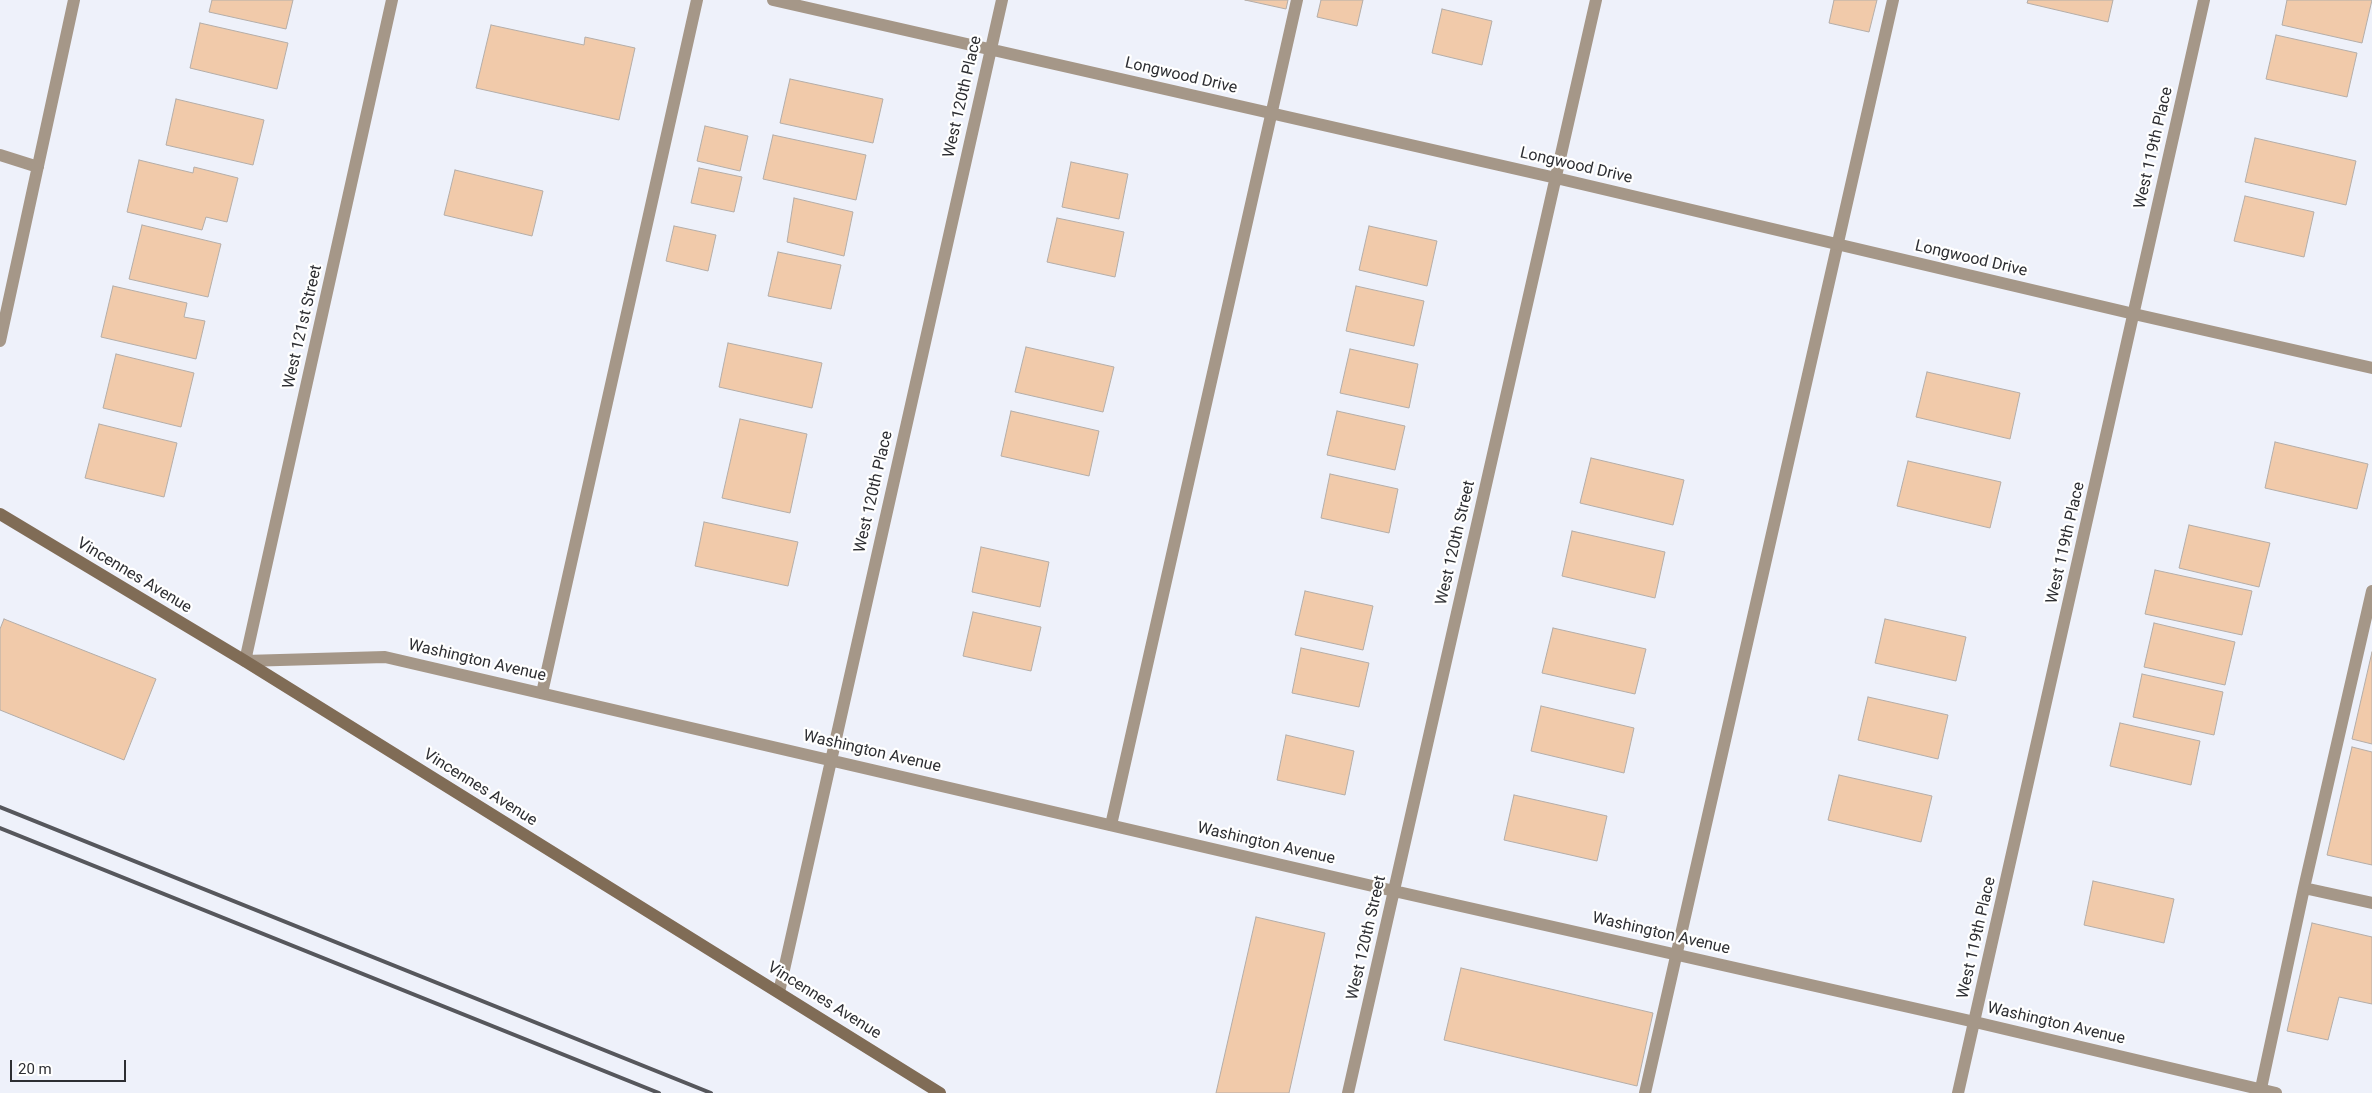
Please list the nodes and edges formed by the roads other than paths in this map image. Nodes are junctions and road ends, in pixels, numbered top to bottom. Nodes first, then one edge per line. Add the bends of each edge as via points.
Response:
1 (74, 0) edge
2 (392, 0) edge
3 (697, 0) edge
4 (772, 0) edge
5 (1002, 0) edge
6 (1297, 0) edge
7 (1596, 0) edge
8 (1893, 0) edge
9 (2204, 0) edge
10 (990, 50) junction
11 (1272, 114) junction
12 (0, 155) edge
13 (38, 167) junction
14 (1556, 178) junction
15 (1838, 244) junction
16 (2134, 314) junction
17 (0, 341) edge
18 (2372, 368) edge
19 (0, 514) edge
20 (2372, 592) edge
21 (245, 661) junction
22 (542, 693) junction
23 (831, 759) junction
24 (1111, 825) junction
25 (2304, 888) junction
26 (1394, 891) junction
27 (2372, 903) edge
28 (1676, 954) junction
29 (779, 992) junction
30 (1975, 1022) junction
31 (2261, 1091) edge
32 (940, 1093) edge
33 (1348, 1093) edge
34 (1645, 1093) edge
35 (1958, 1093) edge
36 (2276, 1093) edge

1 - 13 street
2 - 21 street, West 121st Street
3 - 22 street
4 - 10 street, Longwood Drive
5 - 10 street, West 120th Place
6 - 11 street
7 - 14 street, West 120th Street
8 - 15 street
9 - 16 street, West 119th Place
10 - 11 street, Longwood Drive
10 - 23 street, West 120th Place
11 - 14 street, Longwood Drive
11 - 24 street
12 - 13 street
13 - 17 street
14 - 15 street, Longwood Drive
14 - 26 street, West 120th Street
15 - 16 street, Longwood Drive
15 - 28 street
16 - 18 street, Longwood Drive
16 - 30 street, West 119th Place
19 - 21 main road, Vincennes Avenue
20 - 25 street
21 - 22 street, Washington Avenue via 385,657
21 - 29 main road, Vincennes Avenue
22 - 23 street, Washington Avenue
23 - 24 street, Washington Avenue
23 - 29 street, West 120th Place
24 - 26 street, Washington Avenue
25 - 27 street
25 - 31 street
26 - 28 street, Washington Avenue
26 - 33 street, West 120th Street
28 - 30 street, Washington Avenue
28 - 34 street
29 - 32 main road, Vincennes Avenue
30 - 31 street, Washington Avenue
30 - 35 street, West 119th Place
31 - 36 street, Washington Avenue

